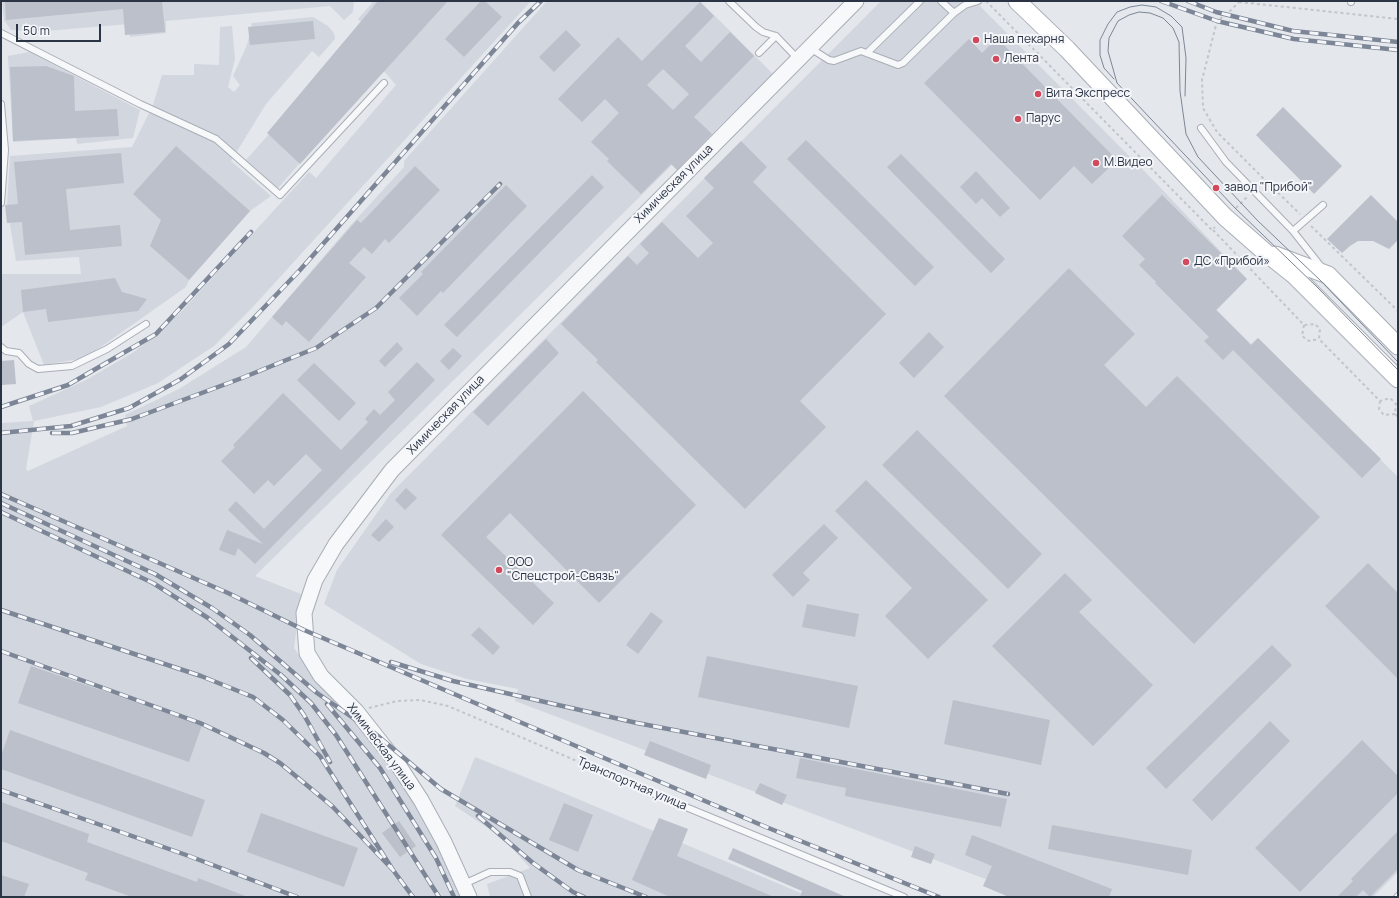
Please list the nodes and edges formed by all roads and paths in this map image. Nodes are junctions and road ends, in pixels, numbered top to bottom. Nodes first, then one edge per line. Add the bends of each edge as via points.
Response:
1 (729, 1) edge
2 (856, 1) edge
3 (920, 1) edge
4 (941, 1) edge
5 (978, 1) edge
6 (986, 1) edge
7 (1017, 1) edge
8 (1239, 2) edge
9 (954, 13) junction
10 (1398, 19) edge
11 (1, 33) edge
12 (776, 36) junction
13 (810, 48) junction
14 (868, 52) junction
15 (759, 53) dead end
16 (798, 59) junction
17 (384, 83) dead end
18 (1, 104) edge
19 (1201, 128) dead end
20 (1265, 180) junction
21 (1254, 190) junction
22 (1, 203) edge
23 (1240, 203) dead end
24 (1323, 205) dead end
25 (1225, 217) junction
26 (1304, 218) dead end
27 (1310, 224) dead end
28 (1212, 230) junction
29 (1294, 231) junction
30 (1265, 252) junction
31 (1328, 275) junction
32 (1398, 311) edge
33 (146, 324) dead end
34 (1304, 325) junction
35 (1319, 339) junction
36 (1398, 346) edge
37 (1, 347) edge
38 (1398, 378) edge
39 (1380, 401) junction
40 (1395, 414) junction
41 (1398, 417) edge
42 (356, 711) junction
43 (647, 791) joint
44 (466, 891) edge
45 (528, 897) edge
46 (904, 897) edge

1 - 12 lane via 759,30
2 - 13 street, Химическая улица
3 - 14 lane
4 - 9 lane
5 - 9 lane via 965,5
6 - 28 path
7 - 25 main road via 1072,55
8 - 10 path
8 - 20 path via 1217,21 1202,80 1203,108 1217,132
9 - 14 lane via 903,63 891,64
11 - 17 lane via 140,104 216,139 280,195
12 - 15 lane
12 - 16 lane
13 - 14 lane via 834,61 861,51
13 - 16 street, Химическая улица
16 - 42 street, Химическая улица via 392,470 336,544 315,580 304,613 304,630 307,653 321,676
18 - 22 lane via 5,150
19 - 21 lane via 1226,162
20 - 21 path
20 - 26 path
21 - 23 path
21 - 29 lane
24 - 29 lane
25 - 28 path
25 - 30 main road
27 - 32 path
28 - 34 path
29 - 31 lane
30 - 31 main road
30 - 38 main road via 1294,275
31 - 36 main road
33 - 37 lane via 107,349 72,366 38,369 19,353 6,351
34 - 35 path via 1315,324 1320,329
34 - 35 path via 1302,336 1309,341
35 - 39 path
39 - 40 path via 1379,409 1384,415
39 - 40 path via 1390,398 1396,404
40 - 41 path
42 - 43 path, Транспортная улица via 397,701 420,700 448,706
42 - 44 street, Химическая улица via 421,800
43 - 46 lane, Транспортная улица
44 - 45 lane via 490,872 510,872 520,876

